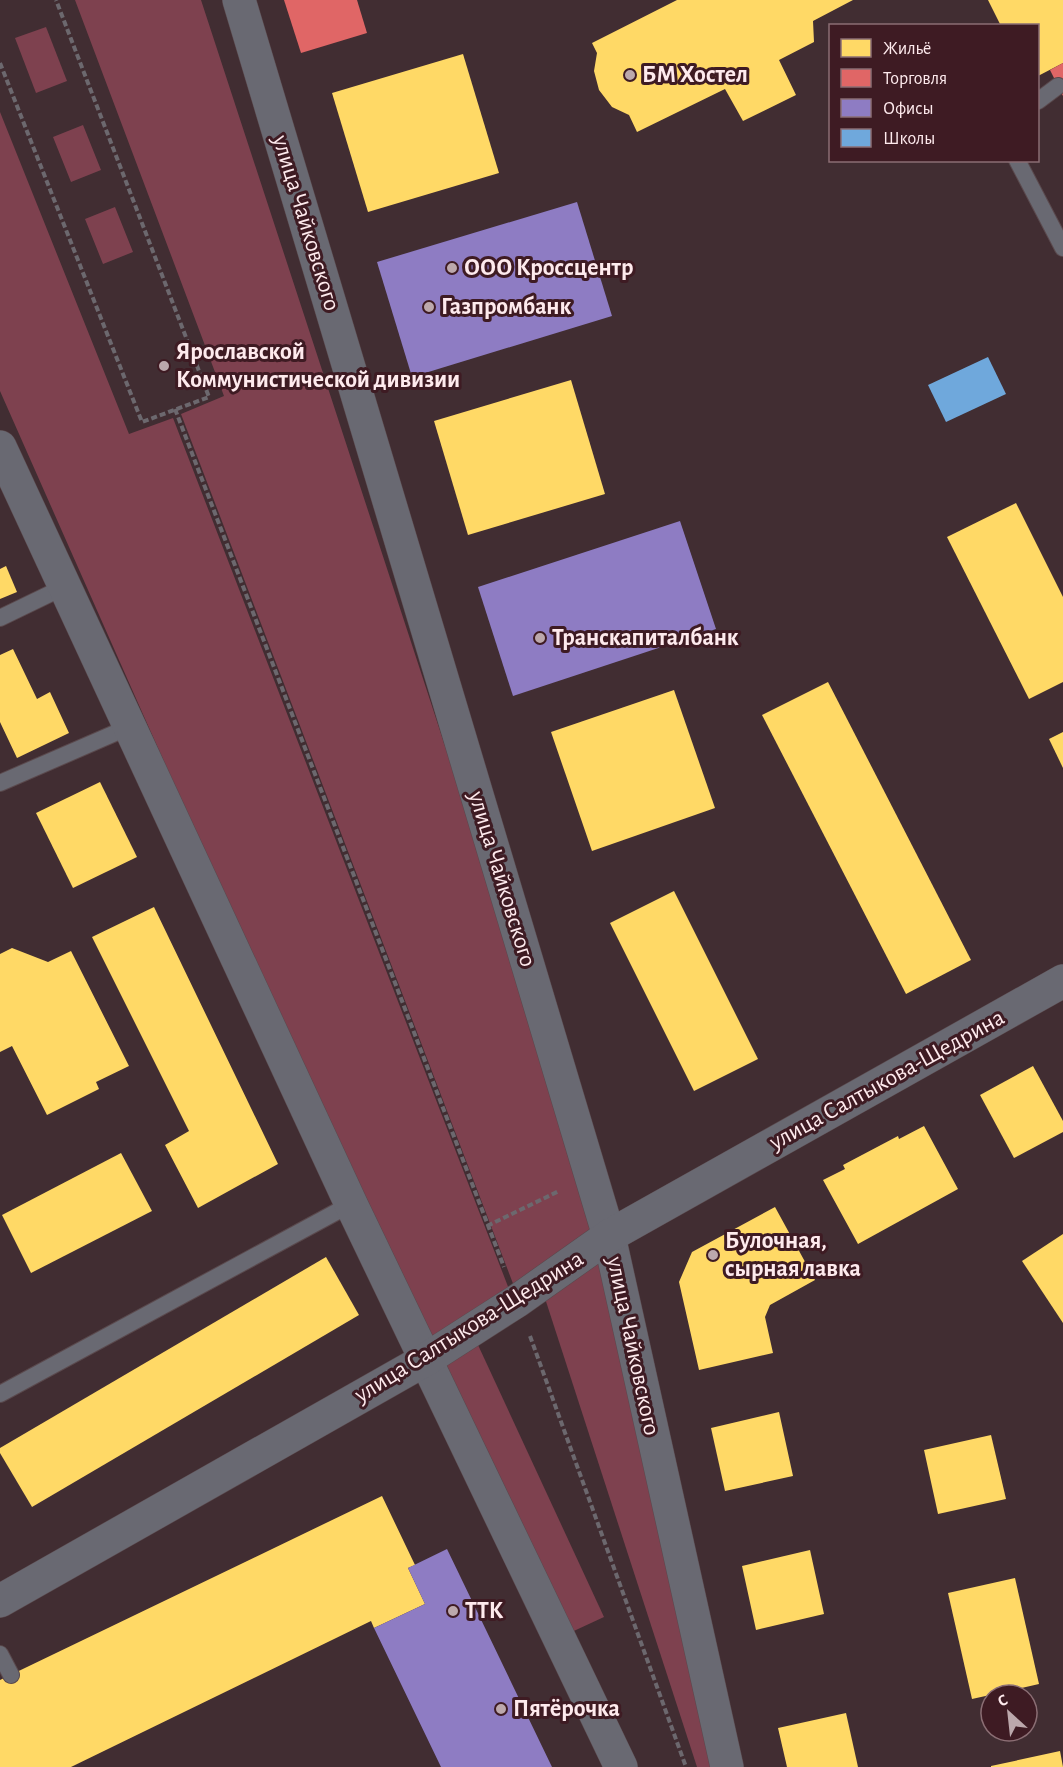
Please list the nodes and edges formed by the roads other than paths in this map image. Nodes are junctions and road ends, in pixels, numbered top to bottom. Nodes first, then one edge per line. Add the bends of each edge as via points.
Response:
1 (239, 0) edge
2 (1058, 86) dead end
3 (1039, 100) edge
4 (1018, 162) edge
5 (1063, 248) edge
6 (0, 447) edge
7 (64, 587) junction
8 (0, 618) edge
9 (129, 727) junction
10 (0, 783) edge
11 (1063, 981) edge
12 (351, 1204) junction
13 (609, 1236) junction
14 (425, 1360) junction
15 (0, 1394) edge
16 (0, 1601) edge
17 (0, 1654) edge
18 (11, 1675) dead end
19 (621, 1767) edge
20 (727, 1767) edge

1 - 13 street, улица Чайковского
2 - 3 lane
4 - 5 lane
6 - 7 street
7 - 8 lane
7 - 9 street
9 - 10 lane
9 - 12 street
11 - 13 street, улица Салтыкова-Щедрина
12 - 14 street
12 - 15 lane
13 - 14 street, улица Салтыкова-Щедрина via 517,1302
13 - 20 street, улица Чайковского
14 - 16 street, улица Салтыкова-Щедрина
14 - 19 street
17 - 18 lane

